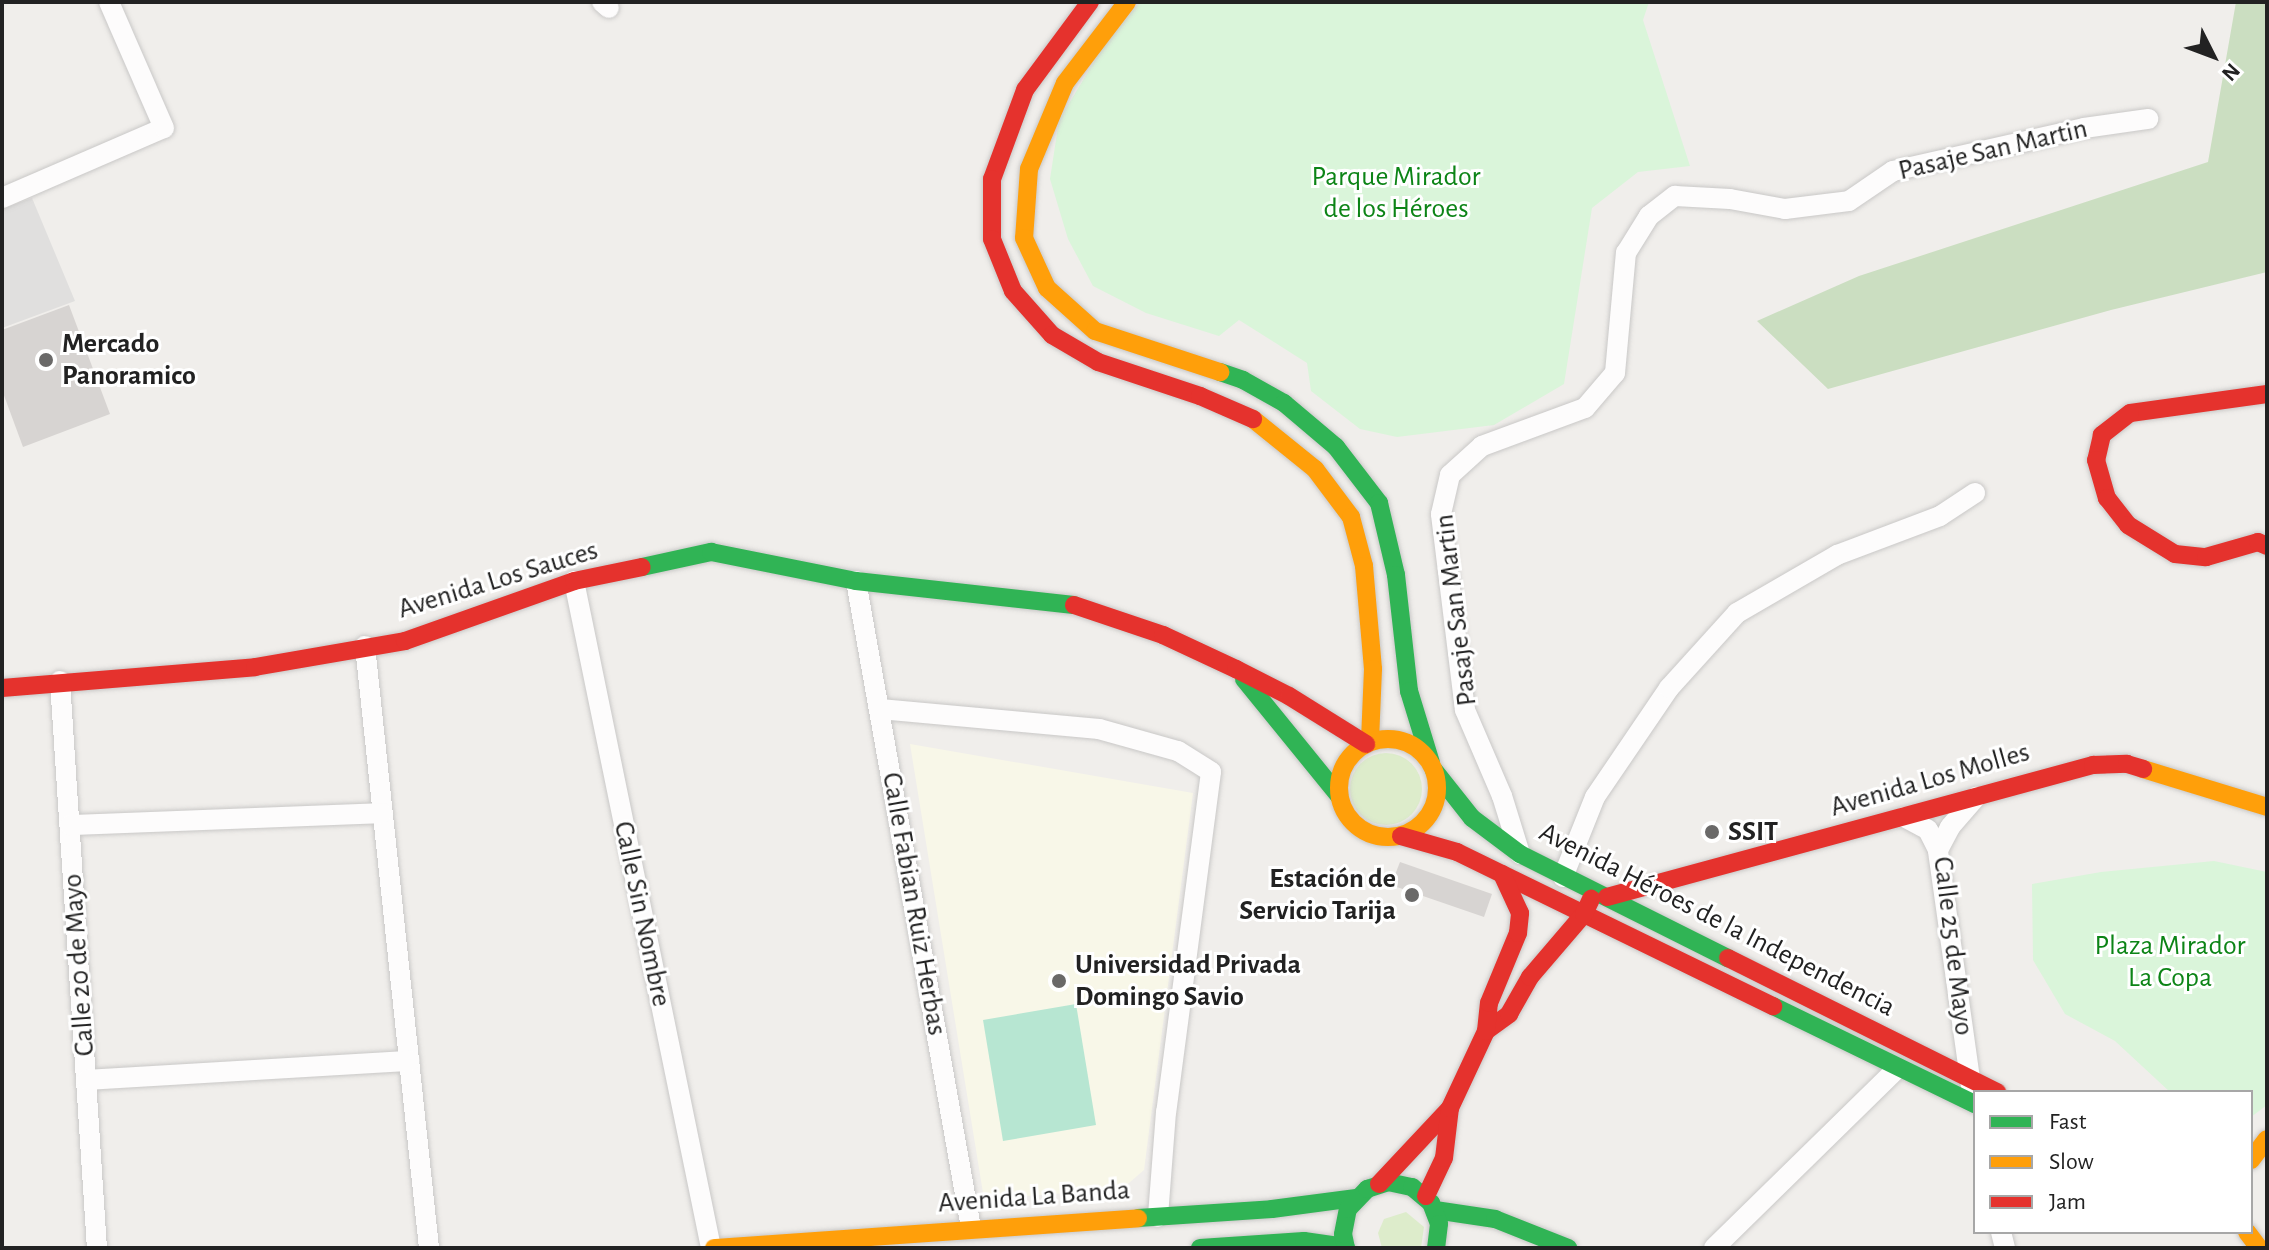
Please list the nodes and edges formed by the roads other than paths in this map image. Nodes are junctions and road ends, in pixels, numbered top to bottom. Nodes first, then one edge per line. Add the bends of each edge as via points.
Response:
1 (109, 2) edge
2 (1090, 2) edge
3 (1127, 2) edge
4 (2148, 119) dead end
5 (2, 198) edge
6 (2267, 394) edge
7 (1975, 493) dead end
8 (2267, 546) edge
9 (574, 581) junction
10 (856, 581) junction
11 (365, 646) junction
12 (1236, 669) junction
13 (60, 681) junction
14 (2, 688) edge
15 (880, 709) junction
16 (1368, 743) junction
17 (1433, 766) junction
18 (1979, 795) junction
19 (1339, 796) junction
20 (2267, 807) edge
21 (382, 813) junction
22 (1904, 817) junction
23 (70, 825) junction
24 (1401, 836) junction
25 (1938, 850) junction
26 (1520, 854) junction
27 (1502, 874) junction
28 (1563, 877) junction
29 (1601, 894) junction
30 (1584, 914) junction
31 (1486, 1031) junction
32 (409, 1061) junction
33 (1898, 1068) junction
34 (1970, 1079) junction
35 (87, 1080) junction
36 (1993, 1090) edge
37 (1973, 1095) edge
38 (1973, 1104) edge
39 (1450, 1108) junction
40 (2267, 1139) edge
41 (2253, 1157) edge
42 (1379, 1184) junction
43 (1356, 1198) junction
44 (1430, 1203) junction
45 (1158, 1217) junction
46 (971, 1228) junction
47 (97, 1248) edge
48 (429, 1248) edge
49 (712, 1248) edge
50 (1209, 1248) edge
51 (1346, 1248) edge
52 (1436, 1248) edge
53 (1568, 1248) edge
54 (1714, 1248) edge

1 - 5 street via 164,128
2 - 16 street via 1025,90 992,179 992,239 1013,291 1052,335 1098,362 1260,422 1315,469 1351,517 1364,566 1373,669
3 - 17 street, Avenida Héroes de la Independencia via 1065,83 1029,169 1024,238 1047,288 1095,331 1243,380 1284,403 1336,447 1379,503 1396,575 1409,691
4 - 26 street, Pasaje San Martin via 1893,171 1849,201 1785,209 1675,196 1649,216 1626,253 1615,373 1585,408 1482,446 1450,475 1441,514 1465,710
6 - 8 street via 2130,413 2102,435 2096,460 2107,498 2128,525 2175,554 2206,557 2258,542
7 - 28 street via 1940,516 1837,555 1737,613 1669,688 1595,797
9 - 10 street, Avenida Los Sauces via 711,552
9 - 11 street, Avenida Los Sauces via 405,641
9 - 49 street, Calle Sin Nombre
10 - 12 street, Avenida Los Sauces via 1081,606 1163,635
10 - 15 street, Calle Fabian Ruiz Herbas
11 - 13 street, Avenida Los Sauces via 255,667
11 - 21 street
12 - 16 street, Avenida Los Sauces
12 - 19 street, Avenida Los Sauces
13 - 14 street, Avenida Los Sauces
13 - 23 street, Calle 20 de Mayo
15 - 45 street via 1099,729 1178,751 1211,772 1166,1112
15 - 46 street, Calle Fabian Ruiz Herbas
16 - 17 street via 1405,741
16 - 19 street via 1343,766
17 - 24 street via 1438,786 1428,817
17 - 26 street, Avenida Héroes de la Independencia via 1472,818
18 - 20 street, Avenida Los Molles via 2093,765 2127,764
18 - 22 street, Avenida Los Molles
18 - 25 street, Calle 25 de Mayo via 1957,817
19 - 24 street via 1344,812 1360,829 1384,838
21 - 23 street
21 - 32 street
22 - 25 street via 1928,830
22 - 29 street, Avenida Los Molles
23 - 35 street, Calle 20 de Mayo
24 - 27 street, Avenida Héroes de la Independencia via 1457,852
25 - 34 street, Calle 25 de Mayo
26 - 28 street, Avenida Héroes de la Independencia
27 - 30 street, Avenida Héroes de la Independencia
27 - 31 street via 1520,913 1518,933 1489,1003
28 - 29 street, Avenida Héroes de la Independencia
29 - 30 street
29 - 34 street, Avenida Héroes de la Independencia
30 - 31 street via 1530,977 1509,1014
30 - 33 street, Avenida Héroes de la Independencia
31 - 39 street
32 - 35 street
32 - 48 street
33 - 38 street, Avenida Héroes de la Independencia
33 - 54 street
34 - 36 street, Avenida Héroes de la Independencia
34 - 37 street, Calle 25 de Mayo
35 - 47 street, Calle 20 de Mayo
39 - 42 street
39 - 44 street via 1444,1158
40 - 41 street
42 - 43 street
42 - 44 street via 1404,1184
43 - 45 street, Avenida La Banda
43 - 51 street via 1344,1221
44 - 52 street via 1439,1224
44 - 53 street via 1495,1219
45 - 46 street, Avenida La Banda
46 - 49 street, Avenida La Banda
50 - 51 street via 1304,1241

